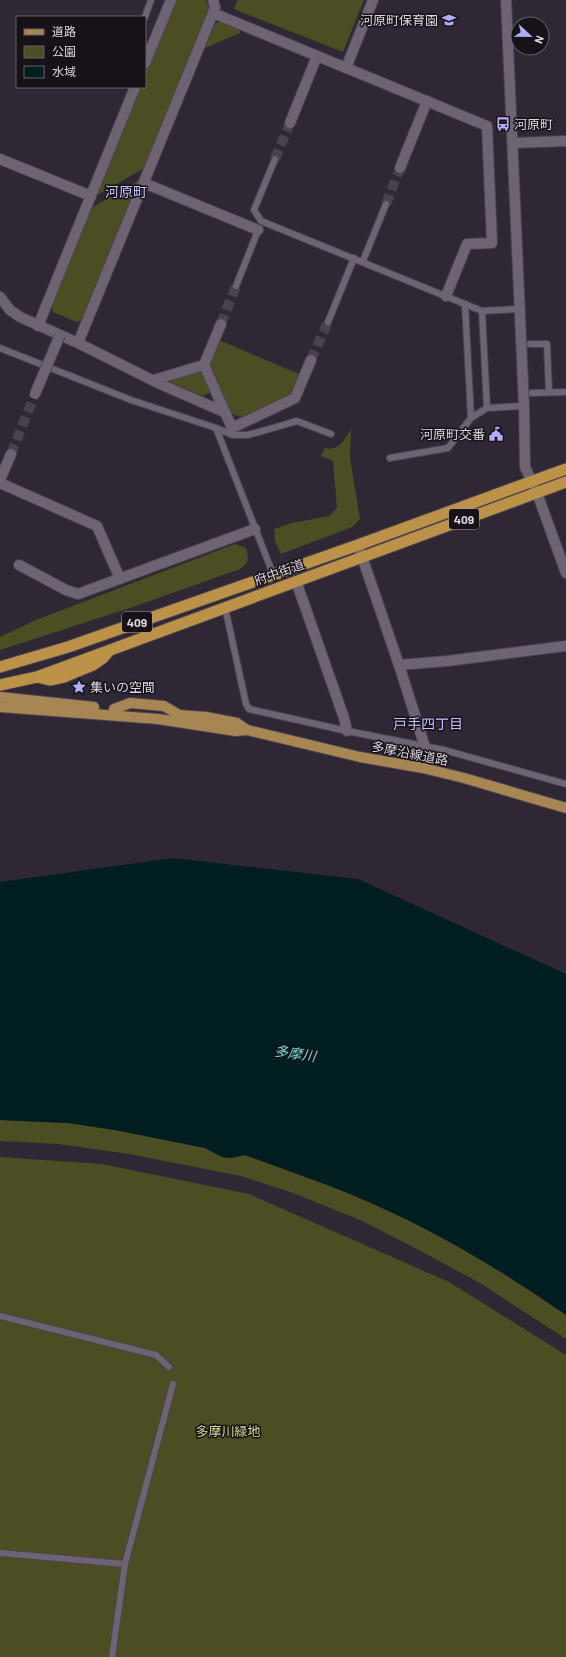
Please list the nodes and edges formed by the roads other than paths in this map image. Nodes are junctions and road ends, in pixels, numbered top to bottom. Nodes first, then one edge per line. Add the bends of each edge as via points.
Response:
1 (151, 0) edge
2 (171, 0) edge
3 (213, 0) edge
4 (373, 0) edge
5 (506, 0) edge
6 (213, 13) junction
7 (144, 16) edge
8 (317, 56) junction
9 (146, 61) edge
10 (346, 68) junction
11 (135, 88) edge
12 (427, 101) junction
13 (290, 123) tunnel mouth
14 (566, 141) edge
15 (513, 143) junction
16 (275, 159) tunnel mouth
17 (0, 160) edge
18 (400, 168) tunnel mouth
19 (144, 183) junction
20 (91, 196) junction
21 (386, 204) tunnel mouth
22 (260, 226) junction
23 (354, 258) junction
24 (363, 262) junction
25 (236, 286) tunnel mouth
26 (446, 296) junction
27 (0, 297) edge
28 (465, 304) junction
29 (520, 309) junction
30 (482, 311) junction
31 (328, 322) tunnel mouth
32 (221, 324) tunnel mouth
33 (38, 326) junction
34 (60, 335) junction
35 (78, 343) junction
36 (530, 344) dead end
37 (0, 348) edge
38 (311, 360) tunnel mouth
39 (204, 365) junction
40 (154, 380) junction
41 (550, 392) junction
42 (566, 392) edge
43 (532, 393) dead end
44 (35, 394) tunnel mouth
45 (524, 406) junction
46 (487, 408) junction
47 (224, 412) junction
48 (471, 418) junction
49 (216, 428) junction
50 (331, 434) dead end
51 (11, 454) tunnel mouth
52 (390, 458) dead end
53 (566, 469) edge
54 (0, 482) edge
55 (566, 482) edge
56 (535, 488) junction
57 (255, 529) junction
58 (358, 545) junction
59 (362, 556) junction
60 (19, 565) dead end
61 (566, 573) edge
62 (273, 574) junction
63 (120, 578) junction
64 (296, 581) junction
65 (278, 587) junction
66 (225, 607) junction
67 (566, 646) edge
68 (399, 665) junction
69 (0, 667) edge
70 (0, 685) edge
71 (0, 697) edge
72 (0, 707) edge
73 (247, 730) junction
74 (347, 731) junction
75 (425, 747) junction
76 (566, 784) edge
77 (566, 808) edge
78 (0, 1316) edge
79 (169, 1367) dead end
80 (173, 1384) dead end
81 (0, 1553) edge
82 (125, 1564) junction
83 (112, 1657) edge

1 - 7 lane
2 - 9 street
3 - 6 street via 216,7
4 - 10 street
5 - 15 street
6 - 8 street
6 - 19 street
8 - 10 street
8 - 13 street
10 - 12 street
11 - 20 street
12 - 18 street
12 - 26 street via 487,126 492,243 467,244
14 - 15 street
15 - 29 street
16 - 22 lane via 254,210
17 - 20 street
19 - 22 street
19 - 35 street
20 - 33 street
21 - 24 lane
22 - 23 lane
22 - 25 lane
23 - 24 lane
23 - 31 lane
24 - 26 lane
26 - 28 lane
27 - 33 street via 20,318
28 - 30 lane
28 - 48 lane
29 - 30 lane
29 - 45 street
30 - 46 lane
32 - 39 street
33 - 34 street
34 - 35 street
34 - 44 street, bridge
35 - 40 street
36 - 41 lane via 547,344
37 - 49 lane via 131,400
38 - 47 street via 295,398 232,428
39 - 40 street
39 - 47 street
40 - 47 street
41 - 42 lane
41 - 43 lane
45 - 46 lane
45 - 56 street via 525,467
46 - 48 lane
48 - 52 lane via 448,448
49 - 50 lane via 233,435 248,435 297,421
49 - 57 lane
51 - 54 street
53 - 56 highway, 府中街道 / 409
54 - 63 street via 97,526
55 - 56 highway, 府中街道 / 409
56 - 58 highway, 府中街道 / 409
56 - 59 highway, 府中街道 / 409
56 - 61 street
57 - 62 lane
57 - 63 street
58 - 59 street
58 - 62 highway, 府中街道 / 409
59 - 64 highway, 府中街道 / 409
59 - 68 street
60 - 63 street via 78,594
62 - 65 street
62 - 69 highway, 府中街道 / 409 via 68,647
64 - 65 highway, 府中街道 / 409
64 - 74 street
65 - 66 highway, 府中街道 / 409
66 - 70 highway, 府中街道 / 409 via 110,648 103,658 93,665 64,677 50,680 37,676
66 - 74 lane via 249,709
67 - 68 street
68 - 75 street
71 - 73 main road, 多摩沿線道路 via 114,709 130,703 164,706 181,716 206,717 237,723
72 - 73 main road, 多摩沿線道路 via 158,719 236,731
73 - 77 main road, 多摩沿線道路 via 352,755 451,774
74 - 75 lane
75 - 76 lane
78 - 79 lane via 156,1355
80 - 82 lane
81 - 82 lane
82 - 83 lane

